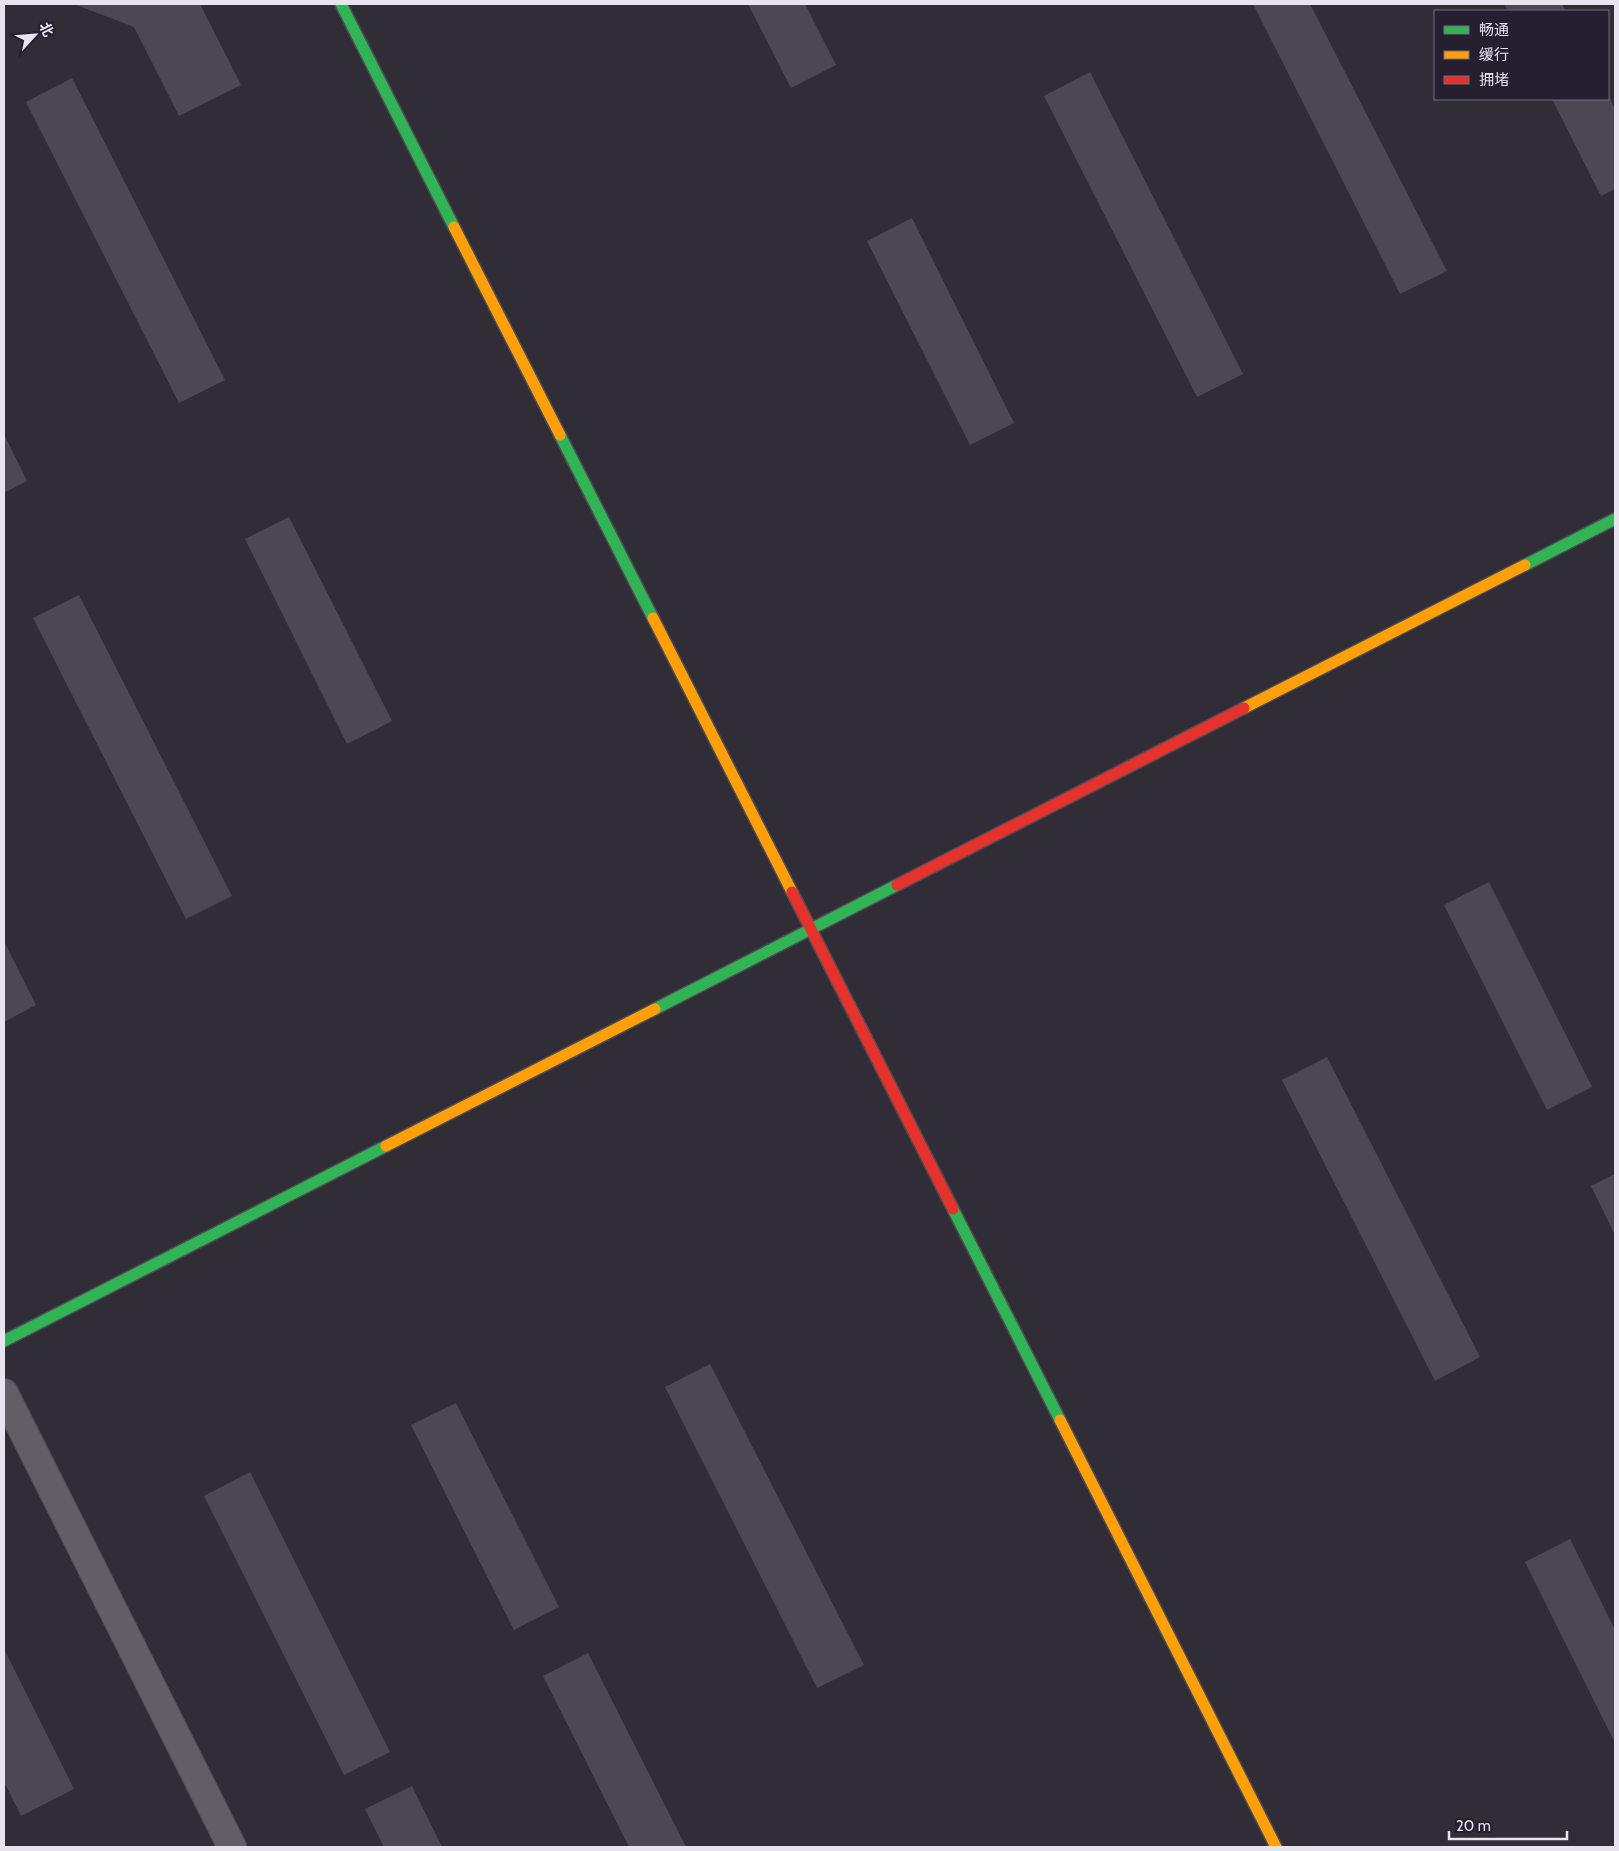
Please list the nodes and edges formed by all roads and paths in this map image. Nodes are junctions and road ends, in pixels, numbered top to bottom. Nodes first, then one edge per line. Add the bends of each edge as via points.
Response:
1 (341, 4) edge
2 (1615, 519) edge
3 (811, 928) junction
4 (4, 1341) edge
5 (4, 1393) edge
6 (232, 1847) edge
7 (1276, 1847) edge

1 - 3 street
2 - 3 street
3 - 4 street
3 - 7 street
5 - 6 street

